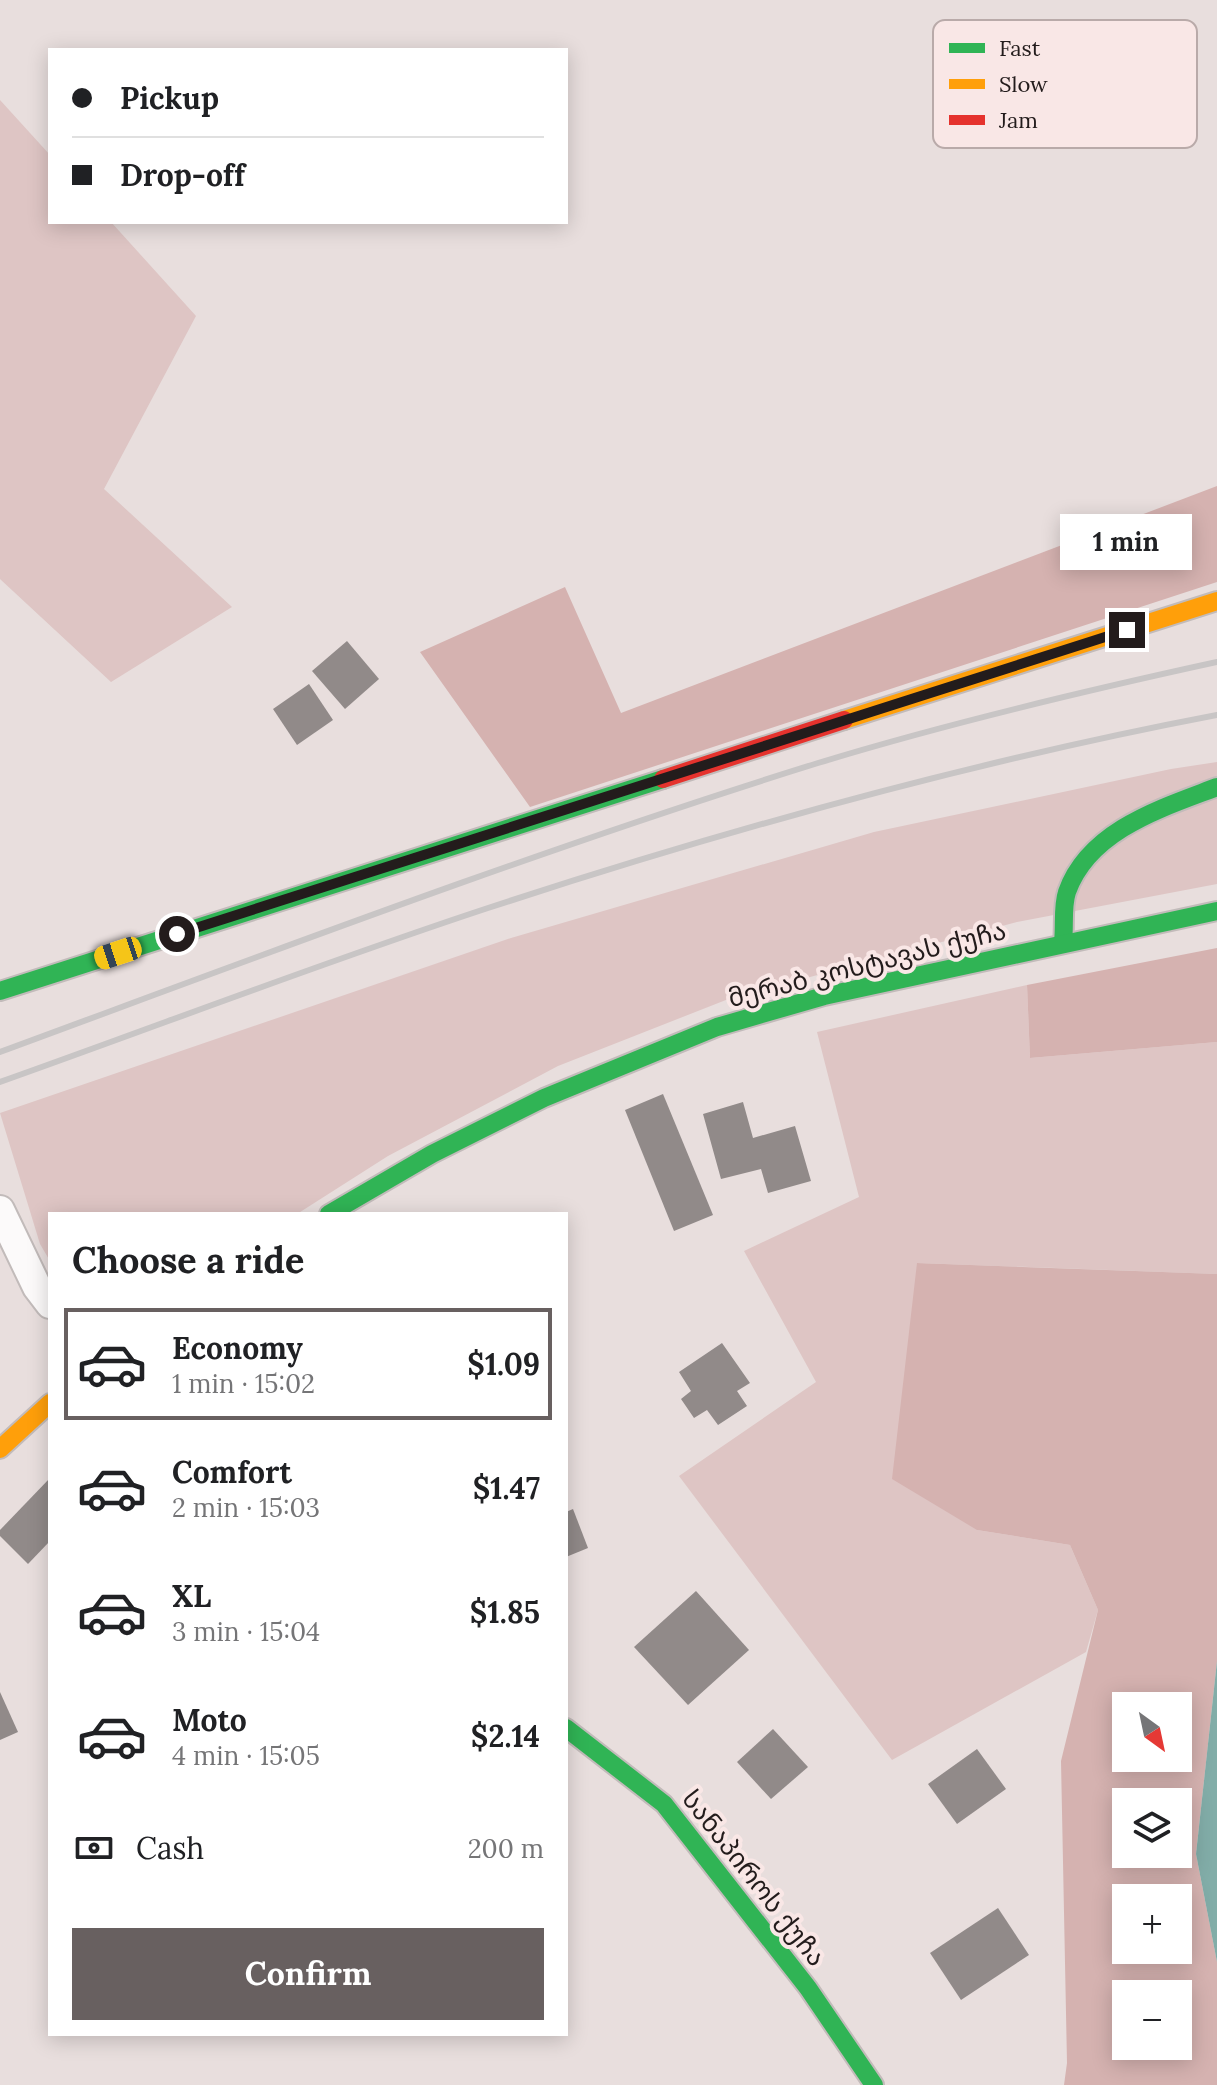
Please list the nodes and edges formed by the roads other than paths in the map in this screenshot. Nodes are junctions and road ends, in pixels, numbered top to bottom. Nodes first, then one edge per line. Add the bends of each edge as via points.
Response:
1 (1217, 601) edge
2 (1217, 787) edge
3 (1217, 911) edge
4 (1063, 942) junction
5 (0, 991) edge
6 (0, 1210) edge
7 (332, 1212) edge
8 (48, 1301) edge
9 (48, 1405) edge
10 (0, 1449) edge
11 (568, 1730) edge
12 (874, 2085) edge

1 - 5 main road
2 - 4 main road via 1150,814 1093,848 1067,892
3 - 4 main road, მერაბ კოსტავას ქუჩა
4 - 7 main road, მერაბ კოსტავას ქუჩა via 774,1009 662,1048 560,1091
6 - 8 street
9 - 10 main road
11 - 12 main road, სანაპიროს ქუჩა via 664,1804 808,1988

